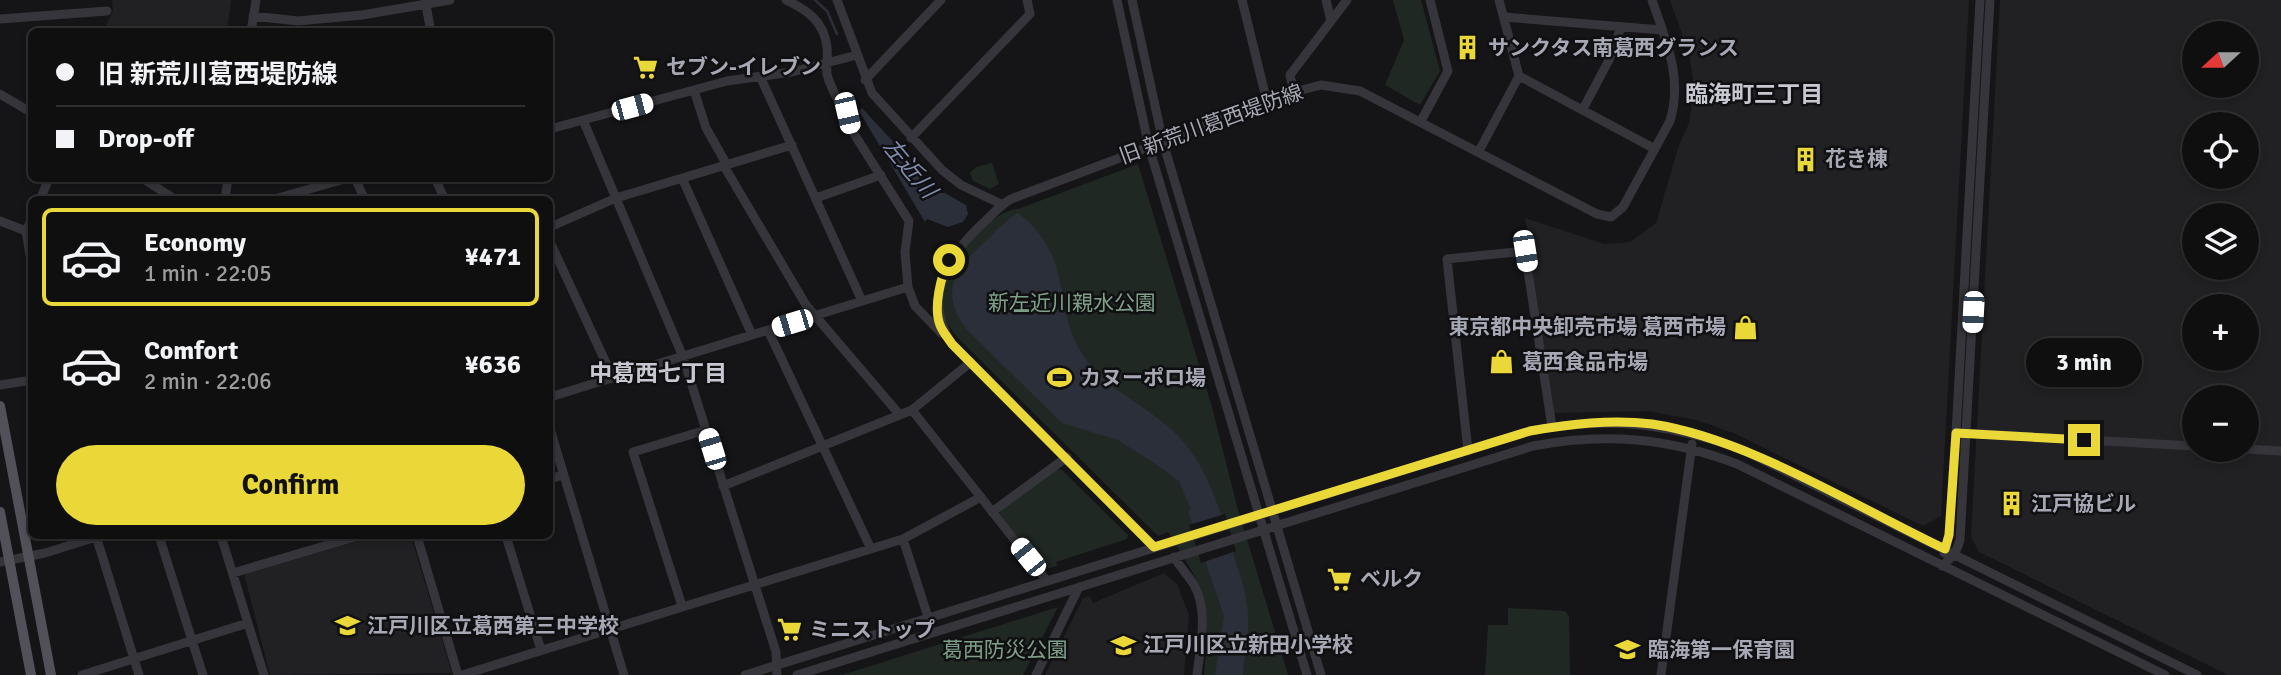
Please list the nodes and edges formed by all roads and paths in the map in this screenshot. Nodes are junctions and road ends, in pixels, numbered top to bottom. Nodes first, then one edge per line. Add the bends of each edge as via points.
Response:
1 (256, 0) edge
2 (450, 0) edge
3 (786, 0) edge
4 (837, 0) edge
5 (941, 0) edge
6 (1027, 0) edge
7 (1117, 0) edge
8 (1132, 0) edge
9 (1242, 0) edge
10 (1326, 0) edge
11 (1347, 0) edge
12 (1430, 0) edge
13 (1499, 0) edge
14 (1652, 0) edge
15 (1980, 0) edge
16 (1990, 0) edge
17 (425, 1) edge
18 (107, 10) dead end
19 (253, 16) junction
20 (1504, 17) junction
21 (0, 19) edge
22 (1331, 21) junction
23 (1621, 27) junction
24 (252, 28) edge
25 (430, 28) edge
26 (1662, 30) junction
27 (857, 55) junction
28 (827, 64) junction
29 (760, 76) junction
30 (1519, 76) junction
31 (865, 80) junction
32 (694, 90) junction
33 (1294, 92) junction
34 (0, 94) edge
35 (1267, 102) junction
36 (1583, 109) junction
37 (28, 111) edge
38 (583, 120) junction
39 (1421, 121) junction
40 (553, 128) edge
41 (911, 138) junction
42 (1163, 142) junction
43 (792, 145) junction
44 (1149, 147) junction
45 (1655, 149) junction
46 (1976, 149) junction
47 (1479, 151) junction
48 (725, 165) junction
49 (881, 175) junction
50 (682, 178) junction
51 (148, 182) edge
52 (334, 182) edge
53 (170, 196) edge
54 (285, 196) edge
55 (616, 198) junction
56 (816, 198) junction
57 (1001, 204) junction
58 (0, 221) edge
59 (553, 226) edge
60 (28, 232) edge
61 (553, 248) edge
62 (908, 287) junction
63 (862, 301) junction
64 (815, 316) junction
65 (768, 330) junction
66 (752, 335) junction
67 (952, 344) junction
68 (683, 357) junction
69 (971, 362) junction
70 (613, 378) junction
71 (28, 380) edge
72 (0, 384) edge
73 (553, 396) edge
74 (0, 406) edge
75 (912, 410) junction
76 (899, 414) junction
77 (1552, 427) junction
78 (706, 430) junction
79 (1961, 433) junction
80 (1693, 434) junction
81 (553, 440) edge
82 (2182, 445) edge
83 (822, 446) junction
84 (1691, 449) junction
85 (1468, 450) junction
86 (2259, 450) edge
87 (2281, 451) edge
88 (1067, 457) junction
89 (562, 475) junction
90 (553, 478) edge
91 (723, 486) junction
92 (981, 497) junction
93 (1272, 511) junction
94 (0, 512) edge
95 (992, 512) junction
96 (1259, 515) junction
97 (1277, 526) junction
98 (1264, 531) junction
99 (87, 539) edge
100 (98, 539) edge
101 (160, 539) edge
102 (222, 539) edge
103 (348, 539) edge
104 (419, 539) edge
105 (507, 539) edge
106 (903, 539) junction
107 (1154, 547) junction
108 (871, 549) junction
109 (1945, 549) junction
110 (1955, 555) junction
111 (30, 556) junction
112 (1174, 557) junction
113 (5, 561) edge
114 (1942, 566) junction
115 (233, 573) junction
116 (1047, 581) junction
117 (755, 583) junction
118 (1079, 587) junction
119 (682, 606) junction
120 (928, 617) junction
121 (248, 623) junction
122 (2092, 623) junction
123 (610, 629) junction
124 (2086, 637) junction
125 (192, 641) junction
126 (541, 650) junction
127 (134, 660) junction
128 (777, 670) edge
129 (31, 675) edge
130 (51, 675) edge
131 (82, 675) edge
132 (139, 675) edge
133 (202, 675) edge
134 (264, 675) edge
135 (460, 675) edge
136 (624, 675) edge
137 (745, 675) edge
138 (797, 675) edge
139 (1036, 675) edge
140 (1197, 675) edge
141 (1307, 675) edge
142 (1321, 675) edge
143 (1661, 675) edge
144 (2165, 675) edge
145 (2197, 675) edge

1 - 19 street
2 - 17 street
3 - 28 street via 808,11 820,26
4 - 27 street
5 - 31 street
6 - 41 street via 1030,14
7 - 44 street
8 - 42 street
9 - 35 street
10 - 22 street
11 - 22 street
12 - 39 street via 1448,71
13 - 20 street
14 - 26 street, 旧 新荒川葛西堤防線
15 - 46 street
16 - 46 street
17 - 19 street via 362,15 298,21
17 - 25 street
18 - 21 street
19 - 24 street
20 - 23 street
20 - 30 street
22 - 33 street via 1290,75
23 - 26 street
23 - 36 street
26 - 45 street, 旧 新荒川葛西堤防線 via 1672,57 1676,91 1670,121
27 - 28 street
27 - 31 street
28 - 29 street
28 - 49 street via 827,75 851,129
29 - 32 street
29 - 43 street
30 - 36 street
30 - 47 street
31 - 41 street
32 - 38 street
32 - 48 street
33 - 35 street, 旧 新荒川葛西堤防線
33 - 39 street, 旧 新荒川葛西堤防線 via 1321,85 1345,87
34 - 37 street
35 - 42 street, 旧 新荒川葛西堤防線
36 - 45 street
38 - 40 street
38 - 55 street
39 - 47 street, 旧 新荒川葛西堤防線
41 - 57 street via 961,185
42 - 44 street, 旧 新荒川葛西堤防線
42 - 93 street
43 - 48 street
43 - 56 street
44 - 57 street, 旧 新荒川葛西堤防線
44 - 96 street
45 - 47 street, 旧 新荒川葛西堤防線 via 1623,207 1605,217
46 - 79 street
48 - 50 street
48 - 64 street
49 - 56 street
49 - 62 street via 909,221 905,252
50 - 55 street
50 - 66 street
51 - 53 street
52 - 54 street
55 - 59 street
55 - 68 street
56 - 63 street
57 - 67 street, 旧 新荒川葛西堤防線 via 957,250 944,271 939,324
58 - 60 street
61 - 70 street
62 - 63 street
62 - 67 street via 915,306
63 - 64 street
64 - 65 street
64 - 76 street
65 - 66 street
65 - 83 street
66 - 68 street
67 - 69 street, 旧 新荒川葛西堤防線
68 - 70 street
68 - 78 street
69 - 75 street
69 - 88 street, 旧 新荒川葛西堤防線
70 - 73 street
71 - 72 street
74 - 111 main road
75 - 76 street
75 - 92 street
76 - 83 street
77 - 80 street via 1622,422
77 - 85 street
77 - 85 street via 1525,251 1447,259
78 - 91 street
78 - 119 street via 633,453
79 - 82 street
79 - 109 street
79 - 110 street via 1960,540
80 - 84 street
80 - 109 street via 1739,448
81 - 89 street
83 - 91 street
83 - 108 street
84 - 97 street via 1622,438 1555,442
84 - 114 street via 1737,464
84 - 143 street
85 - 93 street
86 - 87 street
88 - 95 street
88 - 107 street, 旧 新荒川葛西堤防線
89 - 90 street
89 - 123 street
91 - 117 street
92 - 95 street
92 - 106 street
93 - 96 street
93 - 97 street
94 - 113 main road
95 - 116 street
96 - 98 street
96 - 107 street
97 - 98 street
97 - 142 street
98 - 112 street
98 - 141 street
99 - 111 street
100 - 127 street
101 - 125 street
102 - 115 street
103 - 115 street
104 - 135 street
105 - 126 street
106 - 108 street
106 - 120 street
107 - 116 street
108 - 117 street
109 - 110 street
109 - 114 street
110 - 114 street
110 - 122 street
111 - 113 street
111 - 130 main road
112 - 118 street
112 - 140 street via 1194,584 1200,603
113 - 129 main road
114 - 124 street
115 - 121 street
116 - 120 street
117 - 119 street
117 - 128 street
118 - 138 street
118 - 139 street
119 - 123 street
120 - 128 street
121 - 125 street
121 - 134 street
122 - 124 street
122 - 145 street
123 - 126 street
123 - 136 street
124 - 144 street
125 - 127 street
125 - 133 street
126 - 135 street
127 - 131 street
127 - 132 street
128 - 137 street

